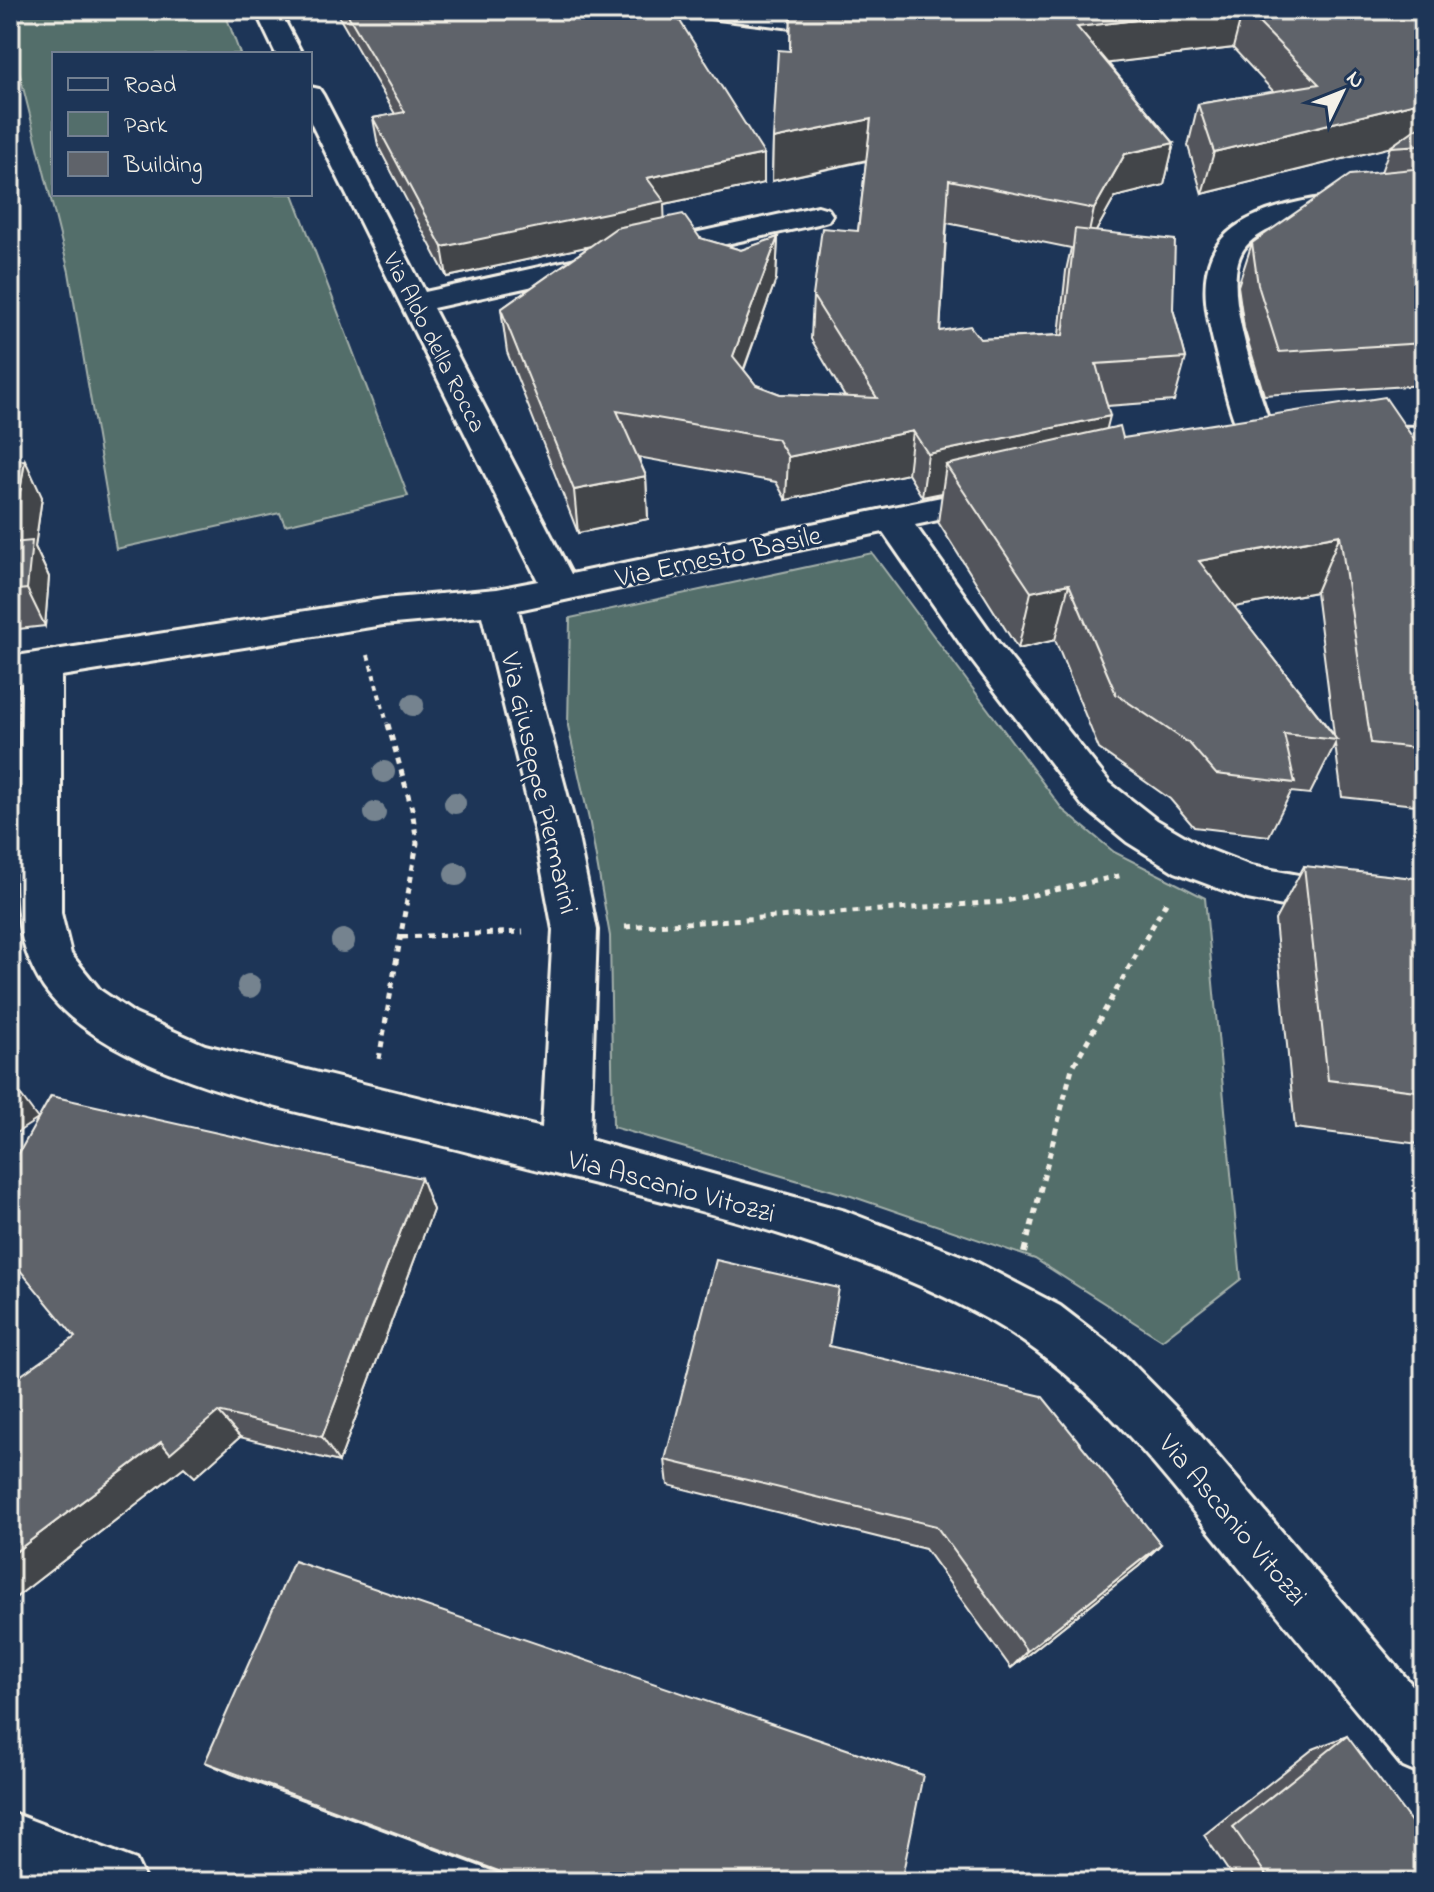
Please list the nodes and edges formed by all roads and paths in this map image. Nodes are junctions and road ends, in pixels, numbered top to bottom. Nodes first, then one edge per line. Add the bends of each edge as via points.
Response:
1 (267, 10) edge
2 (701, 10) edge
3 (875, 29) edge
4 (288, 52) edge
5 (312, 99) edge
6 (1424, 197) edge
7 (818, 215) dead end
8 (415, 303) junction
9 (1424, 437) edge
10 (1026, 490) edge
11 (892, 519) junction
12 (560, 588) junction
13 (497, 602) junction
14 (356, 616) junction
15 (26, 669) edge
16 (1190, 860) junction
17 (1424, 904) edge
18 (575, 930) junction
19 (402, 937) junction
20 (371, 1106) junction
21 (565, 1156) junction
22 (1010, 1304) junction
23 (1424, 1746) edge
24 (10, 1843) edge
25 (114, 1882) edge

1 - 4 street
2 - 3 street
5 - 8 street, Via Aldo della Rocca
6 - 9 street via 1274,218 1246,230 1232,242 1222,269 1221,299 1272,438
7 - 8 street
8 - 12 street, Via Aldo della Rocca
10 - 11 street, Via Ernesto Basile
11 - 12 street, Via Ernesto Basile
11 - 16 street via 986,653 1096,794
12 - 13 street, Via Ernesto Basile
13 - 14 street, Via Ernesto Basile
13 - 18 street, Via Giuseppe Piermarini via 555,828
14 - 15 street, Via Ernesto Basile
14 - 19 path via 415,825 417,851
15 - 20 street, Via Ascanio Vitozzi via 38,907 59,974 85,1002 137,1038 259,1082
16 - 17 street via 1247,882 1304,893
16 - 18 path via 1001,902
16 - 22 path via 1072,1068
18 - 19 path
18 - 21 street, Via Giuseppe Piermarini
19 - 20 path
20 - 21 street, Via Ascanio Vitozzi
21 - 22 street, Via Ascanio Vitozzi via 840,1232
22 - 23 street, Via Ascanio Vitozzi via 1075,1348 1138,1404
24 - 25 street

